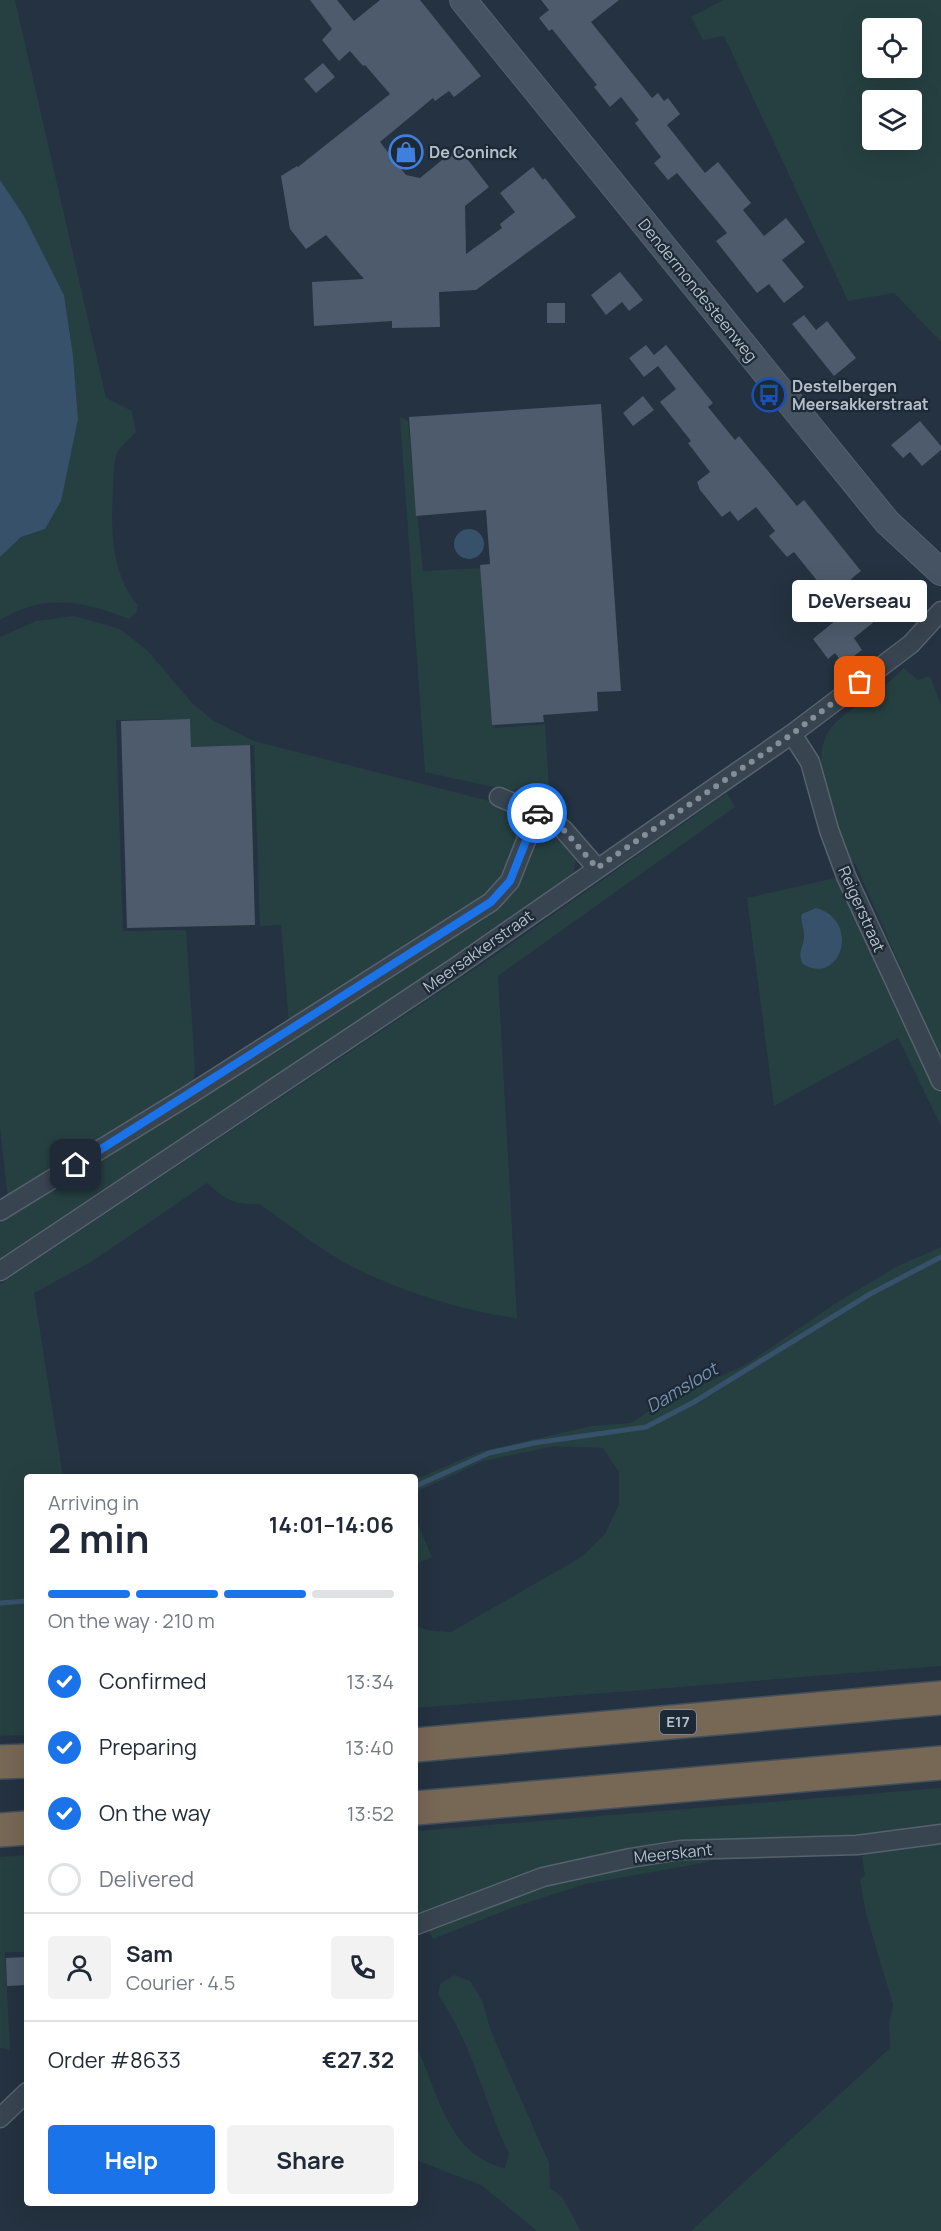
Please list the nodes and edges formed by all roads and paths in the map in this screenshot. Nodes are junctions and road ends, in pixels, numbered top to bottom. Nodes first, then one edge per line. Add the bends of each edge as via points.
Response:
1 (463, 0) edge
2 (941, 573) edge
3 (941, 611) edge
4 (792, 734) junction
5 (499, 796) dead end
6 (537, 813) junction
7 (597, 868) junction
8 (941, 1081) edge
9 (0, 1211) edge
10 (0, 1270) edge
11 (941, 1698) edge
12 (418, 1745) edge
13 (24, 1761) edge
14 (0, 1762) edge
15 (941, 1763) edge
16 (418, 1808) edge
17 (24, 1828) edge
18 (0, 1830) edge
19 (941, 1834) edge
20 (418, 1923) edge
21 (24, 2095) edge
22 (0, 2118) edge

1 - 2 main road, Dendermondesteenweg via 887,522
3 - 4 street, Meersakkerstraat via 911,644
4 - 7 street, Meersakkerstraat
4 - 8 street, Reigerstraat via 810,762 846,876
5 - 6 street
6 - 7 street via 563,829
6 - 9 street via 510,881 491,902
7 - 10 street, Meersakkerstraat via 244,1110
11 - 12 highway, E17
13 - 14 highway
15 - 16 highway
17 - 18 highway
19 - 20 street, Meerskant via 857,1845 681,1850 630,1858 543,1877
21 - 22 street

